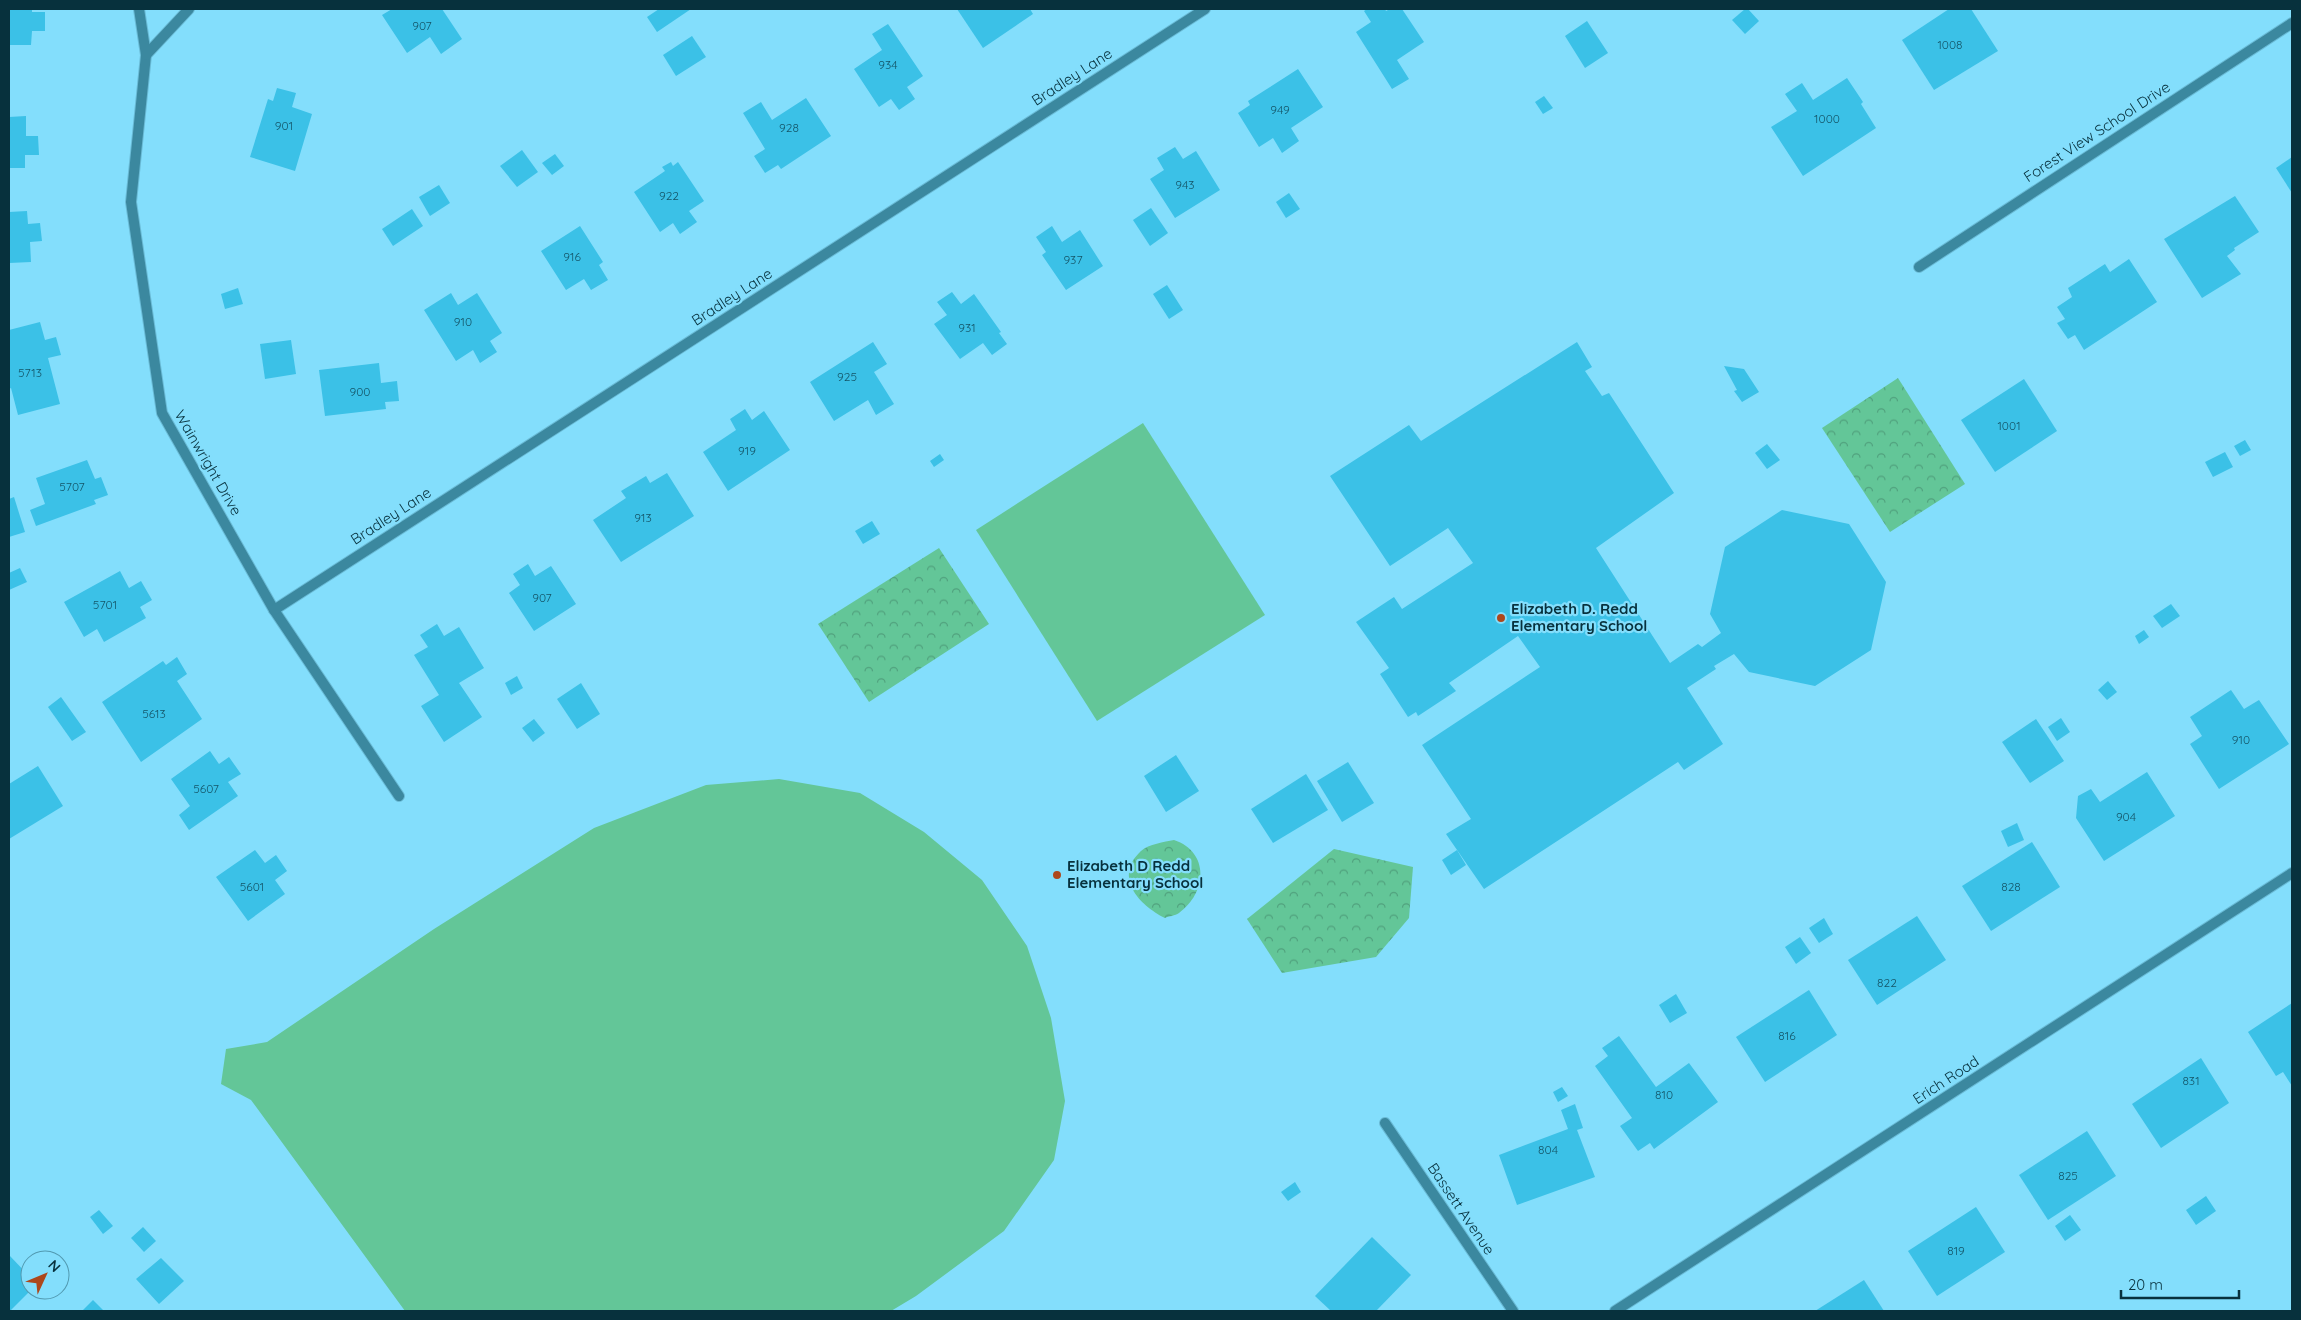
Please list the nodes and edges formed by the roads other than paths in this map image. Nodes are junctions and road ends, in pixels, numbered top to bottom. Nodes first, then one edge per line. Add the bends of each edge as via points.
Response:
1 (139, 9) edge
2 (190, 9) edge
3 (1205, 9) edge
4 (2292, 23) edge
5 (146, 56) junction
6 (1919, 267) dead end
7 (274, 610) junction
8 (399, 796) dead end
9 (2292, 873) edge
10 (1385, 1123) dead end
11 (1512, 1311) edge
12 (1615, 1311) edge

1 - 5 street, Wainwright Drive
2 - 5 street
3 - 7 street, Bradley Lane
4 - 6 street, Forest View School Drive
5 - 7 street, Wainwright Drive via 131,202 162,413
7 - 8 street, Wainwright Drive
9 - 12 street, Erich Road
10 - 11 street, Bassett Avenue

